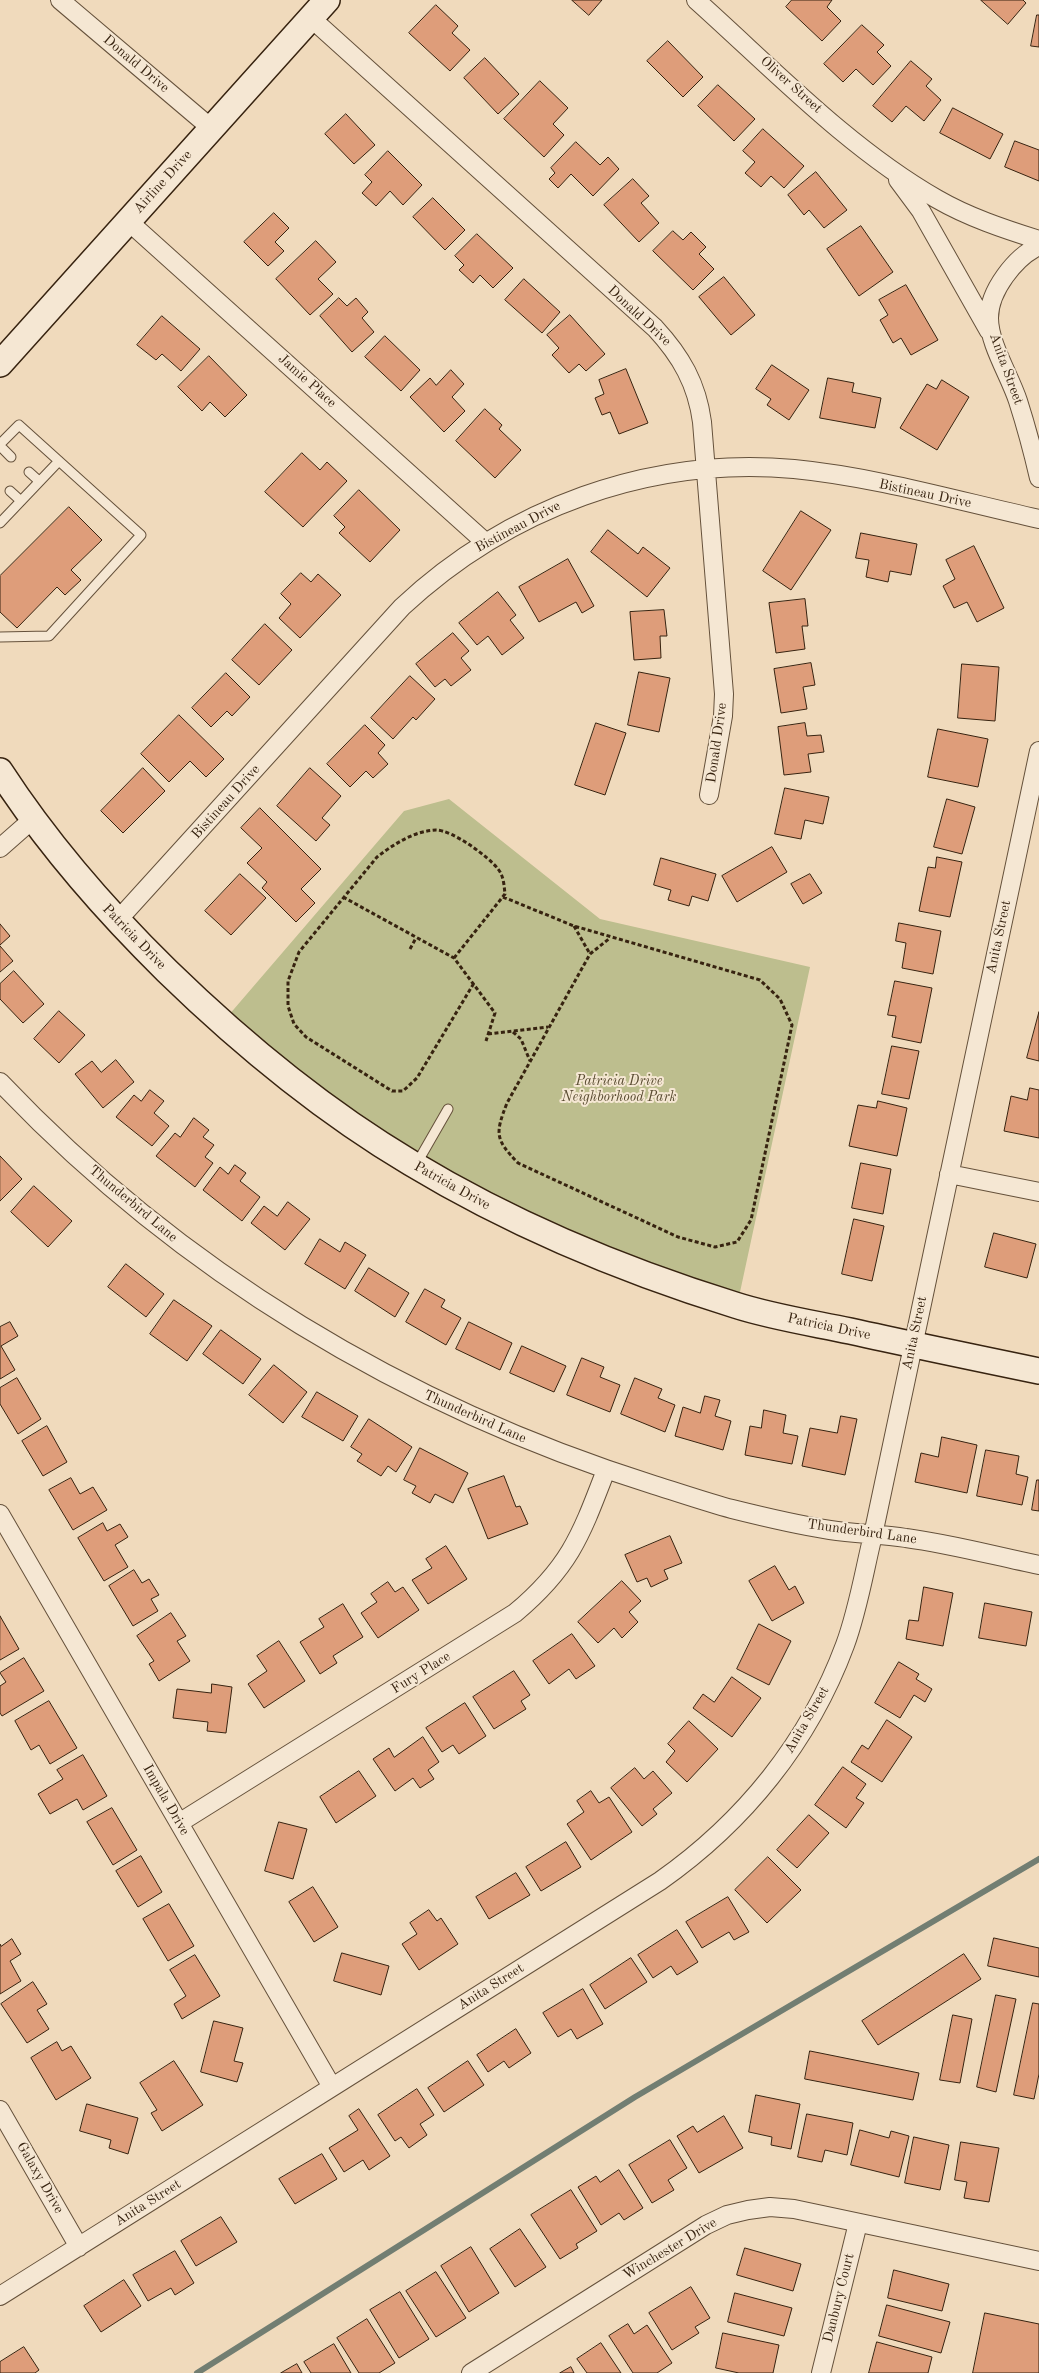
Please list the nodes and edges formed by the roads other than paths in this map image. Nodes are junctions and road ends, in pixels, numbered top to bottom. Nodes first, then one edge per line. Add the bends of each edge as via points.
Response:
1 (60, 0) edge
2 (696, 0) edge
3 (319, 9) edge
4 (211, 128) junction
5 (888, 168) junction
6 (128, 221) junction
7 (1039, 240) edge
8 (1039, 246) edge
9 (994, 339) junction
10 (0, 364) edge
11 (0, 445) edge
12 (11, 456) dead end
13 (59, 460) junction
14 (706, 468) junction
15 (29, 472) dead end
16 (1039, 478) edge
17 (39, 481) junction
18 (10, 491) dead end
19 (20, 501) junction
20 (2, 517) edge
21 (1039, 519) edge
22 (485, 542) junction
23 (0, 637) edge
24 (1039, 751) edge
25 (0, 771) edge
26 (709, 795) dead end
27 (33, 819) junction
28 (0, 848) edge
29 (117, 922) junction
30 (0, 1082) edge
31 (448, 1109) dead end
32 (415, 1166) junction
33 (949, 1174) junction
34 (1039, 1192) edge
35 (912, 1344) junction
36 (1039, 1371) edge
37 (606, 1470) junction
38 (0, 1514) edge
39 (873, 1535) junction
40 (1039, 1565) edge
41 (179, 1823) junction
42 (332, 2088) junction
43 (0, 2110) edge
44 (858, 2222) junction
45 (79, 2247) junction
46 (1039, 2261) edge
47 (0, 2296) edge
48 (480, 2371) edge
49 (821, 2373) edge

1 - 4 street, Donald Drive
2 - 5 street, Oliver Street via 852,140
3 - 4 street, Airline Drive
3 - 14 street, Donald Drive via 674,348 700,405
4 - 6 street, Airline Drive
5 - 7 street, Oliver Street via 962,212
5 - 9 street, Oliver Street via 921,211
6 - 10 street, Airline Drive
6 - 22 street, Jamie Place
8 - 9 street, Anita Street via 1023,256 994,297 989,318
9 - 16 street, Anita Street via 1018,400
11 - 12 lane
11 - 13 lane via 19,425
13 - 17 lane
13 - 23 lane via 140,535 48,636
14 - 21 street, Bistineau Drive via 793,469 826,473
14 - 22 street, Bistineau Drive via 648,476 598,490 546,510
14 - 26 street, Donald Drive via 724,694 721,732
15 - 17 lane
17 - 19 lane
18 - 19 lane
19 - 20 lane
22 - 29 street, Bistineau Drive via 442,572 402,607
24 - 33 street, Anita Street
25 - 27 street, Patricia Drive
27 - 28 street
27 - 29 street, Patricia Drive
29 - 32 street, Patricia Drive via 207,1010 274,1066
30 - 37 street, Thunderbird Lane via 122,1197 202,1259 284,1316 392,1378 452,1408
31 - 32 lane
32 - 35 street, Patricia Drive via 517,1221 663,1281 738,1306
33 - 34 street
33 - 35 street, Anita Street
35 - 36 street, Patricia Drive
35 - 39 street, Anita Street
37 - 39 street, Thunderbird Lane via 732,1509 830,1530
37 - 41 street, Fury Place via 574,1547 554,1577 525,1604 497,1625
38 - 41 street, Impala Drive
39 - 40 street, Thunderbird Lane via 909,1538
39 - 42 street, Anita Street via 847,1638 826,1690 784,1761 737,1818 660,1881
41 - 42 street, Impala Drive
42 - 45 street, Anita Street
43 - 45 street, Galaxy Drive
44 - 46 street, Winchester Drive
44 - 48 street, Winchester Drive via 821,2213 770,2207 727,2215 706,2225
44 - 49 street, Danbury Court
45 - 47 street, Anita Street

